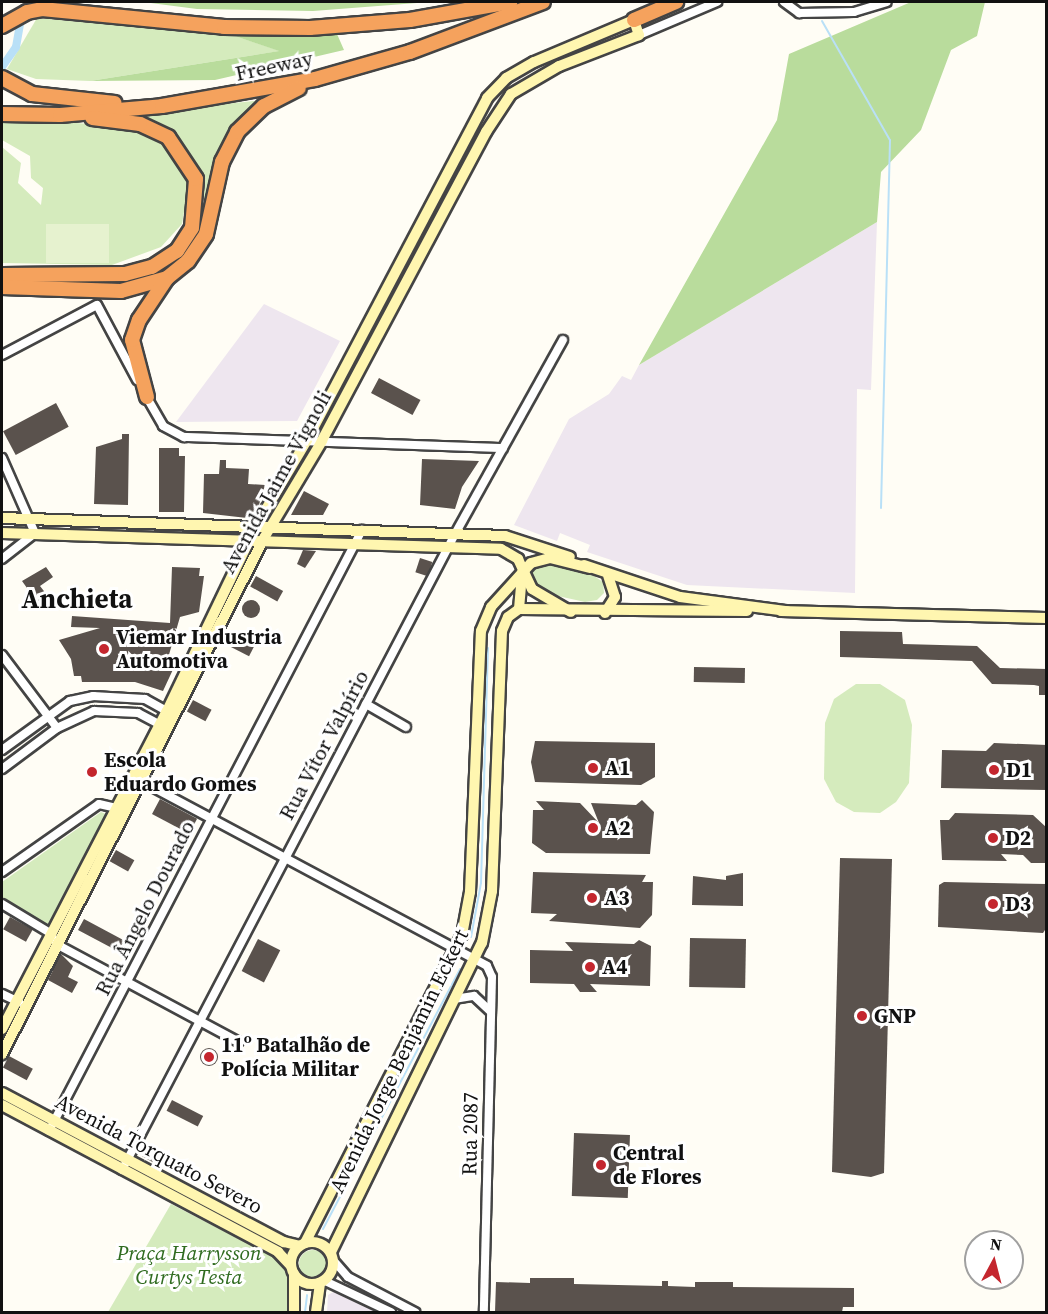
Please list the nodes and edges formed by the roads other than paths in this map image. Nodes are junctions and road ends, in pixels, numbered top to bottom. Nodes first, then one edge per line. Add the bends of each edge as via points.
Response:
1 (510, 2) edge
2 (543, 2) edge
3 (676, 2) edge
4 (717, 2) edge
5 (784, 2) edge
6 (886, 2) edge
7 (634, 20) junction
8 (618, 25) junction
9 (2, 26) edge
10 (639, 35) junction
11 (622, 41) junction
12 (2, 78) edge
13 (315, 79) junction
14 (162, 106) junction
15 (2, 114) edge
16 (60, 115) junction
17 (442, 184) junction
18 (455, 191) junction
19 (2, 276) edge
20 (167, 278) junction
21 (2, 287) edge
22 (563, 340) dead end
23 (2, 355) edge
24 (147, 397) junction
25 (307, 440) junction
26 (322, 441) junction
27 (503, 448) junction
28 (2, 458) edge
29 (2, 518) edge
30 (32, 518) junction
31 (105, 520) junction
32 (256, 526) junction
33 (270, 526) junction
34 (335, 529) junction
35 (362, 530) junction
36 (2, 533) edge
37 (35, 533) junction
38 (455, 534) junction
39 (105, 535) junction
40 (250, 537) junction
41 (264, 538) junction
42 (357, 542) junction
43 (448, 546) junction
44 (2, 559) edge
45 (590, 568) junction
46 (522, 572) junction
47 (608, 576) junction
48 (519, 609) junction
49 (787, 610) junction
50 (571, 612) junction
51 (604, 613) junction
52 (1047, 618) edge
53 (2, 655) edge
54 (366, 704) junction
55 (171, 713) junction
56 (49, 716) junction
57 (164, 727) junction
58 (406, 727) dead end
59 (57, 728) junction
60 (2, 750) edge
61 (2, 769) edge
62 (141, 781) junction
63 (120, 809) junction
64 (212, 819) junction
65 (285, 858) junction
66 (2, 872) edge
67 (2, 904) edge
68 (50, 933) junction
69 (58, 945) junction
70 (456, 948) junction
71 (478, 960) junction
72 (126, 983) junction
73 (2, 994) edge
74 (454, 999) junction
75 (21, 1004) junction
76 (491, 1012) junction
77 (200, 1021) junction
78 (2, 1029) edge
79 (239, 1042) dead end
80 (2, 1054) edge
81 (2, 1093) edge
82 (2, 1105) edge
83 (52, 1126) junction
84 (125, 1164) junction
85 (302, 1244) junction
86 (332, 1256) junction
87 (292, 1270) junction
88 (322, 1282) junction
89 (294, 1312) edge
90 (316, 1312) edge
91 (391, 1312) edge
92 (415, 1312) edge
93 (484, 1312) edge

1 - 9 highway via 410,20 320,27 224,27 42,9 27,12
2 - 13 highway, Freeway via 410,52
3 - 7 highway
4 - 10 street, Avenida Jaime Vignoli via 673,17
5 - 6 street via 799,13 854,12
7 - 8 street, Avenida Jaime Vignoli
7 - 10 street
8 - 11 street
8 - 17 street, Avenida Jaime Vignoli via 506,78 487,98
10 - 11 street, Avenida Jaime Vignoli
11 - 18 street, Avenida Jaime Vignoli via 536,76 511,94
12 - 14 highway via 32,94
13 - 14 highway, Freeway
13 - 20 highway via 264,106 237,132 222,162 206,234 188,261
14 - 16 highway, Freeway
15 - 16 highway, Freeway
16 - 19 highway via 140,124 168,137 196,179 192,228 177,251 152,267 125,274
17 - 18 street
17 - 25 street, Avenida Jaime Vignoli
18 - 26 street, Avenida Jaime Vignoli
20 - 21 highway via 122,291
20 - 24 highway via 139,320 132,340
22 - 27 street, Rua Vítor Valpírio
23 - 24 street via 97,305
24 - 25 street via 163,426 184,437
25 - 26 street
25 - 32 street, Avenida Jaime Vignoli
26 - 27 street
26 - 33 street, Avenida Jaime Vignoli
27 - 38 street, Rua Vítor Valpírio
28 - 30 street
29 - 30 street
30 - 31 street
30 - 37 street
31 - 32 street
31 - 39 street
32 - 33 street
32 - 40 street, Avenida Jaime Vignoli
33 - 34 street
33 - 41 street, Avenida Jaime Vignoli
34 - 35 street
34 - 42 street
35 - 38 street
35 - 42 street, Rua Ângelo Dourado
36 - 37 street
37 - 39 street
37 - 44 street
38 - 43 street, Rua Vítor Valpírio
38 - 45 street via 536,543
39 - 40 street
40 - 41 street
40 - 55 street, Avenida Jaime Vignoli
41 - 42 street
41 - 55 street, Avenida Jaime Vignoli
42 - 43 street
42 - 64 street, Rua Ângelo Dourado
43 - 46 street via 507,551 518,559
43 - 54 street, Rua Vítor Valpírio
45 - 46 street, Avenida Jorge Benjamin Eckert via 540,558
45 - 47 street
46 - 48 street
46 - 50 street via 532,589
46 - 70 street, Avenida Jorge Benjamin Eckert via 491,607 481,631 470,892
47 - 49 street via 680,597
47 - 51 street via 615,597
48 - 50 street
48 - 71 street, Avenida Jorge Benjamin Eckert via 508,617 502,632 492,891
49 - 51 street
49 - 52 street
50 - 51 street
53 - 56 street
54 - 58 street
54 - 65 street, Rua Vítor Valpírio
55 - 56 street via 145,699 93,696 70,701
55 - 57 street, Avenida Jaime Vignoli
56 - 59 street
56 - 60 street
57 - 59 street via 119,709 86,713
57 - 62 street, Avenida Jaime Vignoli
57 - 63 street, Avenida Jaime Vignoli
59 - 61 street
62 - 63 street, Avenida Jaime Vignoli
62 - 64 street
63 - 66 street via 99,804
63 - 68 street, Avenida Jaime Vignoli
63 - 69 street, Avenida Jaime Vignoli
64 - 65 street
64 - 72 street, Rua Ângelo Dourado
65 - 70 street
65 - 77 street, Rua Vítor Valpírio
67 - 68 street
68 - 69 street
68 - 75 street, Avenida Jaime Vignoli
69 - 72 street
69 - 75 street, Avenida Jaime Vignoli
70 - 71 street
70 - 85 street, Avenida Jorge Benjamin Eckert
71 - 74 street, Avenida Jorge Benjamin Eckert
71 - 76 street, Rua 2087 via 492,977
72 - 77 street
72 - 83 street, Rua Ângelo Dourado
73 - 75 street
74 - 76 street via 474,996
74 - 86 street, Avenida Jorge Benjamin Eckert
75 - 78 street, Avenida Jaime Vignoli
75 - 80 street, Avenida Jaime Vignoli
76 - 93 street, Rua 2087
77 - 79 street
77 - 84 street, Rua Vítor Valpírio
81 - 83 street, Avenida Torquato Severo
82 - 83 street, Avenida Torquato Severo
83 - 84 street, Avenida Torquato Severo
84 - 85 street, Avenida Torquato Severo via 284,1242
84 - 87 street, Avenida Torquato Severo via 278,1252
85 - 86 street via 319,1243
85 - 87 street
86 - 88 street
86 - 92 street via 348,1277
87 - 88 street via 308,1284
87 - 89 street
88 - 90 street
88 - 91 street

